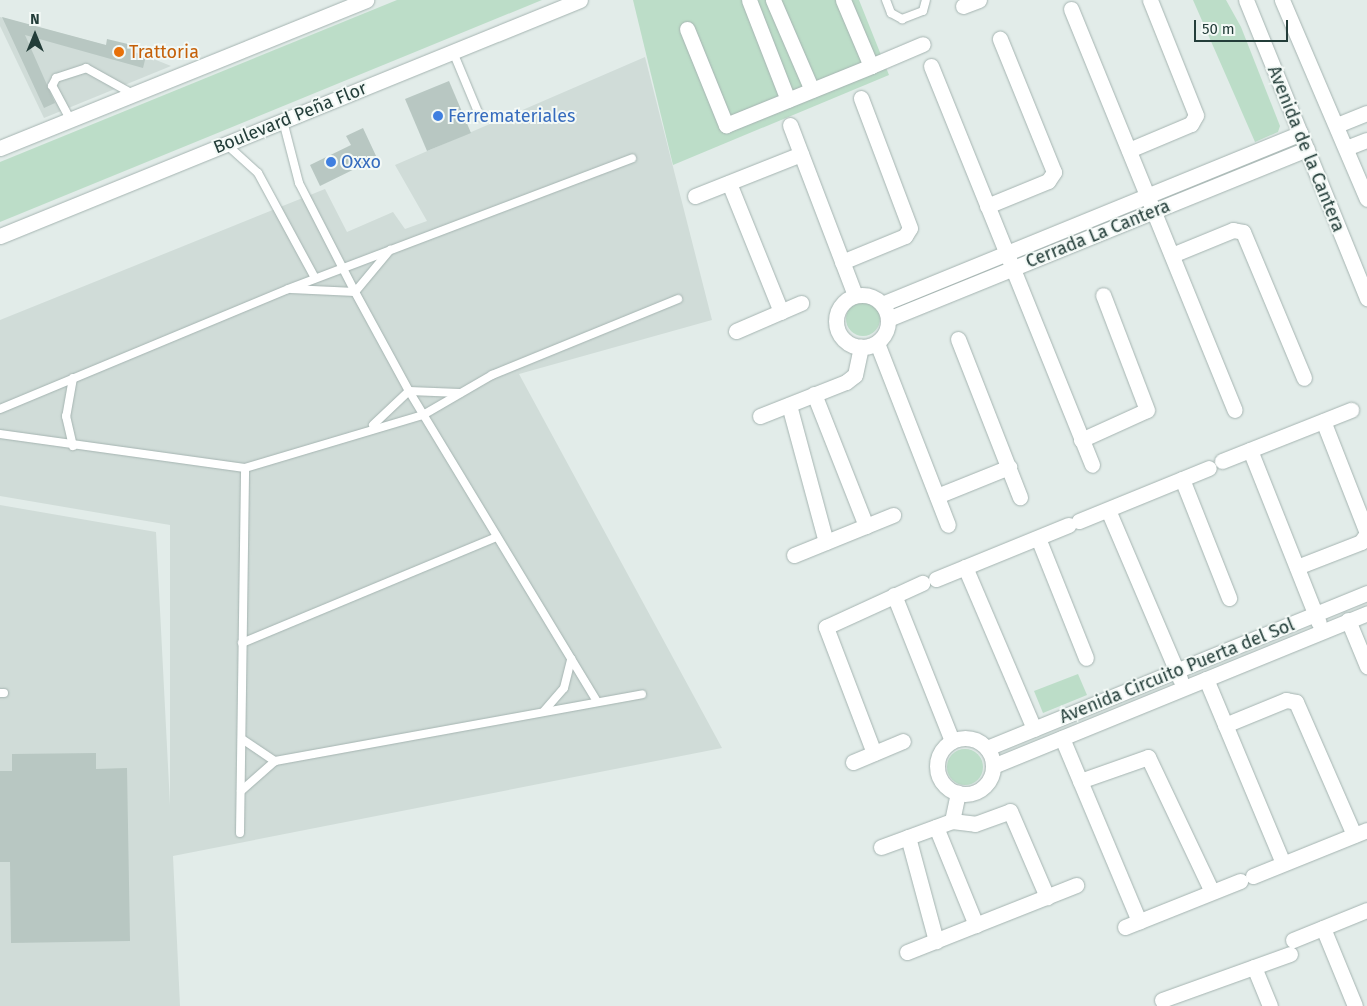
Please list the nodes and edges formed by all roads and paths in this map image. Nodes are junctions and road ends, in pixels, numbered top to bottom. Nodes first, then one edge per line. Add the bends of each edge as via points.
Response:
1 (366, 0) edge
2 (580, 0) edge
3 (749, 0) edge
4 (773, 0) edge
5 (843, 0) edge
6 (886, 0) edge
7 (926, 0) edge
8 (979, 0) edge
9 (1150, 0) edge
10 (1246, 0) edge
11 (1282, 0) edge
12 (963, 6) dead end
13 (1071, 9) dead end
14 (687, 29) dead end
15 (1000, 38) dead end
16 (923, 44) dead end
17 (453, 52) junction
18 (871, 66) junction
19 (931, 66) dead end
20 (812, 90) junction
21 (134, 95) junction
22 (861, 98) dead end
23 (788, 100) junction
24 (1367, 112) edge
25 (480, 117) dead end
26 (71, 121) junction
27 (284, 121) junction
28 (790, 125) dead end
29 (1337, 125) junction
30 (1300, 133) junction
31 (1367, 140) edge
32 (226, 144) junction
33 (0, 148) edge
34 (1346, 148) junction
35 (1306, 149) junction
36 (1129, 150) junction
37 (801, 154) junction
38 (632, 158) dead end
39 (728, 183) junction
40 (1148, 195) junction
41 (695, 196) dead end
42 (1367, 199) edge
43 (987, 206) junction
44 (1154, 211) junction
45 (0, 236) edge
46 (391, 248) junction
47 (1006, 253) junction
48 (1172, 255) junction
49 (842, 262) junction
50 (342, 268) junction
51 (1012, 269) junction
52 (315, 278) junction
53 (288, 289) junction
54 (355, 292) junction
55 (855, 295) junction
56 (1103, 295) dead end
57 (1367, 298) edge
58 (678, 299) dead end
59 (801, 304) dead end
60 (882, 304) junction
61 (781, 312) junction
62 (888, 319) junction
63 (736, 331) dead end
64 (958, 339) dead end
65 (877, 343) junction
66 (861, 347) junction
67 (73, 378) junction
68 (1304, 378) dead end
69 (409, 392) junction
70 (460, 393) junction
71 (814, 394) junction
72 (789, 405) junction
73 (0, 410) edge
74 (1235, 410) dead end
75 (1351, 410) dead end
76 (423, 415) junction
77 (760, 416) dead end
78 (1323, 421) junction
79 (372, 427) junction
80 (0, 434) edge
81 (1082, 440) junction
82 (73, 446) junction
83 (1250, 450) junction
84 (1092, 465) dead end
85 (1009, 467) junction
86 (245, 468) junction
87 (1182, 479) junction
88 (937, 496) junction
89 (1020, 497) dead end
90 (1108, 510) junction
91 (893, 515) dead end
92 (948, 525) dead end
93 (866, 526) junction
94 (497, 536) junction
95 (1038, 538) junction
96 (826, 542) junction
97 (794, 555) dead end
98 (965, 567) junction
99 (1297, 567) junction
100 (1367, 593) edge
101 (894, 595) junction
102 (1229, 598) dead end
103 (1367, 613) edge
104 (1316, 614) junction
105 (1348, 620) junction
106 (1323, 631) junction
107 (242, 643) junction
108 (1086, 658) dead end
109 (571, 659) junction
110 (1366, 664) edge
111 (1176, 671) junction
112 (1206, 679) junction
113 (1184, 688) junction
114 (642, 694) dead end
115 (597, 702) junction
116 (544, 711) junction
117 (1225, 725) junction
118 (1034, 729) junction
119 (1062, 738) junction
120 (242, 739) junction
121 (903, 741) dead end
122 (952, 741) junction
123 (986, 748) junction
124 (874, 753) junction
125 (275, 760) junction
126 (853, 762) dead end
127 (993, 766) junction
128 (1080, 781) junction
129 (241, 790) junction
130 (958, 794) junction
131 (952, 821) junction
132 (936, 827) junction
133 (1360, 832) edge
134 (240, 833) dead end
135 (908, 837) junction
136 (881, 847) dead end
137 (1283, 863) junction
138 (1076, 885) dead end
139 (1212, 892) junction
140 (1047, 896) junction
141 (1367, 910) edge
142 (976, 925) junction
143 (1324, 928) junction
144 (936, 941) junction
145 (907, 952) dead end
146 (1254, 966) junction
147 (1187, 999) edge
148 (1162, 1000) dead end
149 (1270, 1006) edge
150 (1355, 1006) edge

1 - 21 street
2 - 17 street, Boulevard Peña Flor
3 - 23 street
4 - 20 street
5 - 18 street
6 - 7 lane via 891,13 902,19 923,11
8 - 12 street
9 - 36 street via 1196,115 1191,124
10 - 30 street, Avenida de la Cantera
11 - 29 street, Avenida de la Cantera
13 - 36 street
14 - 23 street via 726,126
15 - 43 street via 1054,172 1048,181
16 - 18 street
17 - 25 lane
17 - 27 street, Boulevard Peña Flor
18 - 20 street
19 - 43 street
20 - 23 street
21 - 26 street
21 - 26 lane via 86,68 56,78 52,86
22 - 49 street via 910,228 905,236
24 - 29 street
26 - 33 street
27 - 32 street, Boulevard Peña Flor
27 - 50 lane via 299,183
28 - 37 street
29 - 34 street, Avenida de la Cantera
30 - 35 street, Avenida de la Cantera
30 - 40 street, Cerrada La Cantera
31 - 34 street
32 - 45 street, Boulevard Peña Flor
32 - 52 lane via 258,173
34 - 42 street, Avenida de la Cantera
35 - 44 street, Cerrada La Cantera
35 - 57 street, Avenida de la Cantera
36 - 40 street
37 - 39 street
37 - 49 street
38 - 46 lane
39 - 41 street
39 - 61 street
40 - 44 street
40 - 47 street, Cerrada La Cantera
43 - 47 street
44 - 48 street
44 - 51 street, Cerrada La Cantera
46 - 50 lane
46 - 54 lane
47 - 51 street
47 - 60 street, Cerrada La Cantera
48 - 68 street via 1233,230 1243,232
48 - 74 street
49 - 55 street
50 - 52 lane
50 - 54 lane
51 - 62 street, Cerrada La Cantera
51 - 81 street
52 - 53 lane
53 - 54 lane
53 - 67 lane
54 - 69 lane
55 - 60 street via 870,296
55 - 66 street via 837,312 836,324 849,344
56 - 81 street via 1147,410
58 - 70 lane via 492,375
59 - 61 street
60 - 62 street
61 - 63 street
62 - 65 street via 886,333
64 - 85 street
65 - 66 street
65 - 88 street
66 - 71 street via 855,375
67 - 73 lane
67 - 82 lane via 66,416
69 - 70 lane
69 - 76 lane
69 - 79 lane
70 - 76 lane
71 - 72 street
71 - 93 street
72 - 77 street
72 - 96 street
75 - 78 street
76 - 79 lane
76 - 94 lane
78 - 83 street
78 - 99 street via 1367,533 1361,542
79 - 86 lane
80 - 82 lane
81 - 84 street
82 - 86 lane
83 - 87 street
83 - 99 street
85 - 88 street
85 - 89 street
86 - 107 lane
87 - 90 street
87 - 102 street
88 - 92 street
90 - 95 street
90 - 111 street
91 - 93 street
93 - 96 street
94 - 107 lane
94 - 109 lane
95 - 98 street
95 - 108 street
96 - 97 street
98 - 101 street
98 - 118 street
99 - 104 street
100 - 104 street, Avenida Circuito Puerta del Sol
101 - 122 street
101 - 124 street via 831,622 825,630
103 - 105 street, Avenida Circuito Puerta del Sol
104 - 106 street
104 - 111 street, Avenida Circuito Puerta del Sol
105 - 106 street, Avenida Circuito Puerta del Sol
105 - 110 street
106 - 112 street, Avenida Circuito Puerta del Sol
107 - 120 lane
109 - 115 lane
109 - 116 lane via 564,688
111 - 113 street
111 - 118 street, Avenida Circuito Puerta del Sol
112 - 113 street, Avenida Circuito Puerta del Sol
112 - 117 street
113 - 119 street, Avenida Circuito Puerta del Sol
114 - 115 lane
115 - 116 lane
116 - 125 lane
117 - 133 street via 1286,700 1296,702
117 - 137 street
118 - 123 street, Avenida Circuito Puerta del Sol
119 - 127 street, Avenida Circuito Puerta del Sol
119 - 128 street
120 - 125 lane
120 - 129 lane
121 - 124 street
122 - 123 street via 971,739
122 - 130 street via 939,754 936,772 946,788
123 - 127 street
124 - 126 street
125 - 129 lane
127 - 130 street via 980,790
128 - 139 street via 1148,757
128 - 139 street via 1132,924
129 - 134 lane
130 - 131 street
131 - 132 street
131 - 140 street via 975,824 1010,811
132 - 135 street
132 - 142 street
133 - 137 street
135 - 136 street
135 - 144 street
137 - 139 street
138 - 140 street
140 - 142 street
141 - 143 street
142 - 144 street
143 - 146 street
143 - 150 street
144 - 145 street
146 - 147 street
146 - 149 street
147 - 148 street

